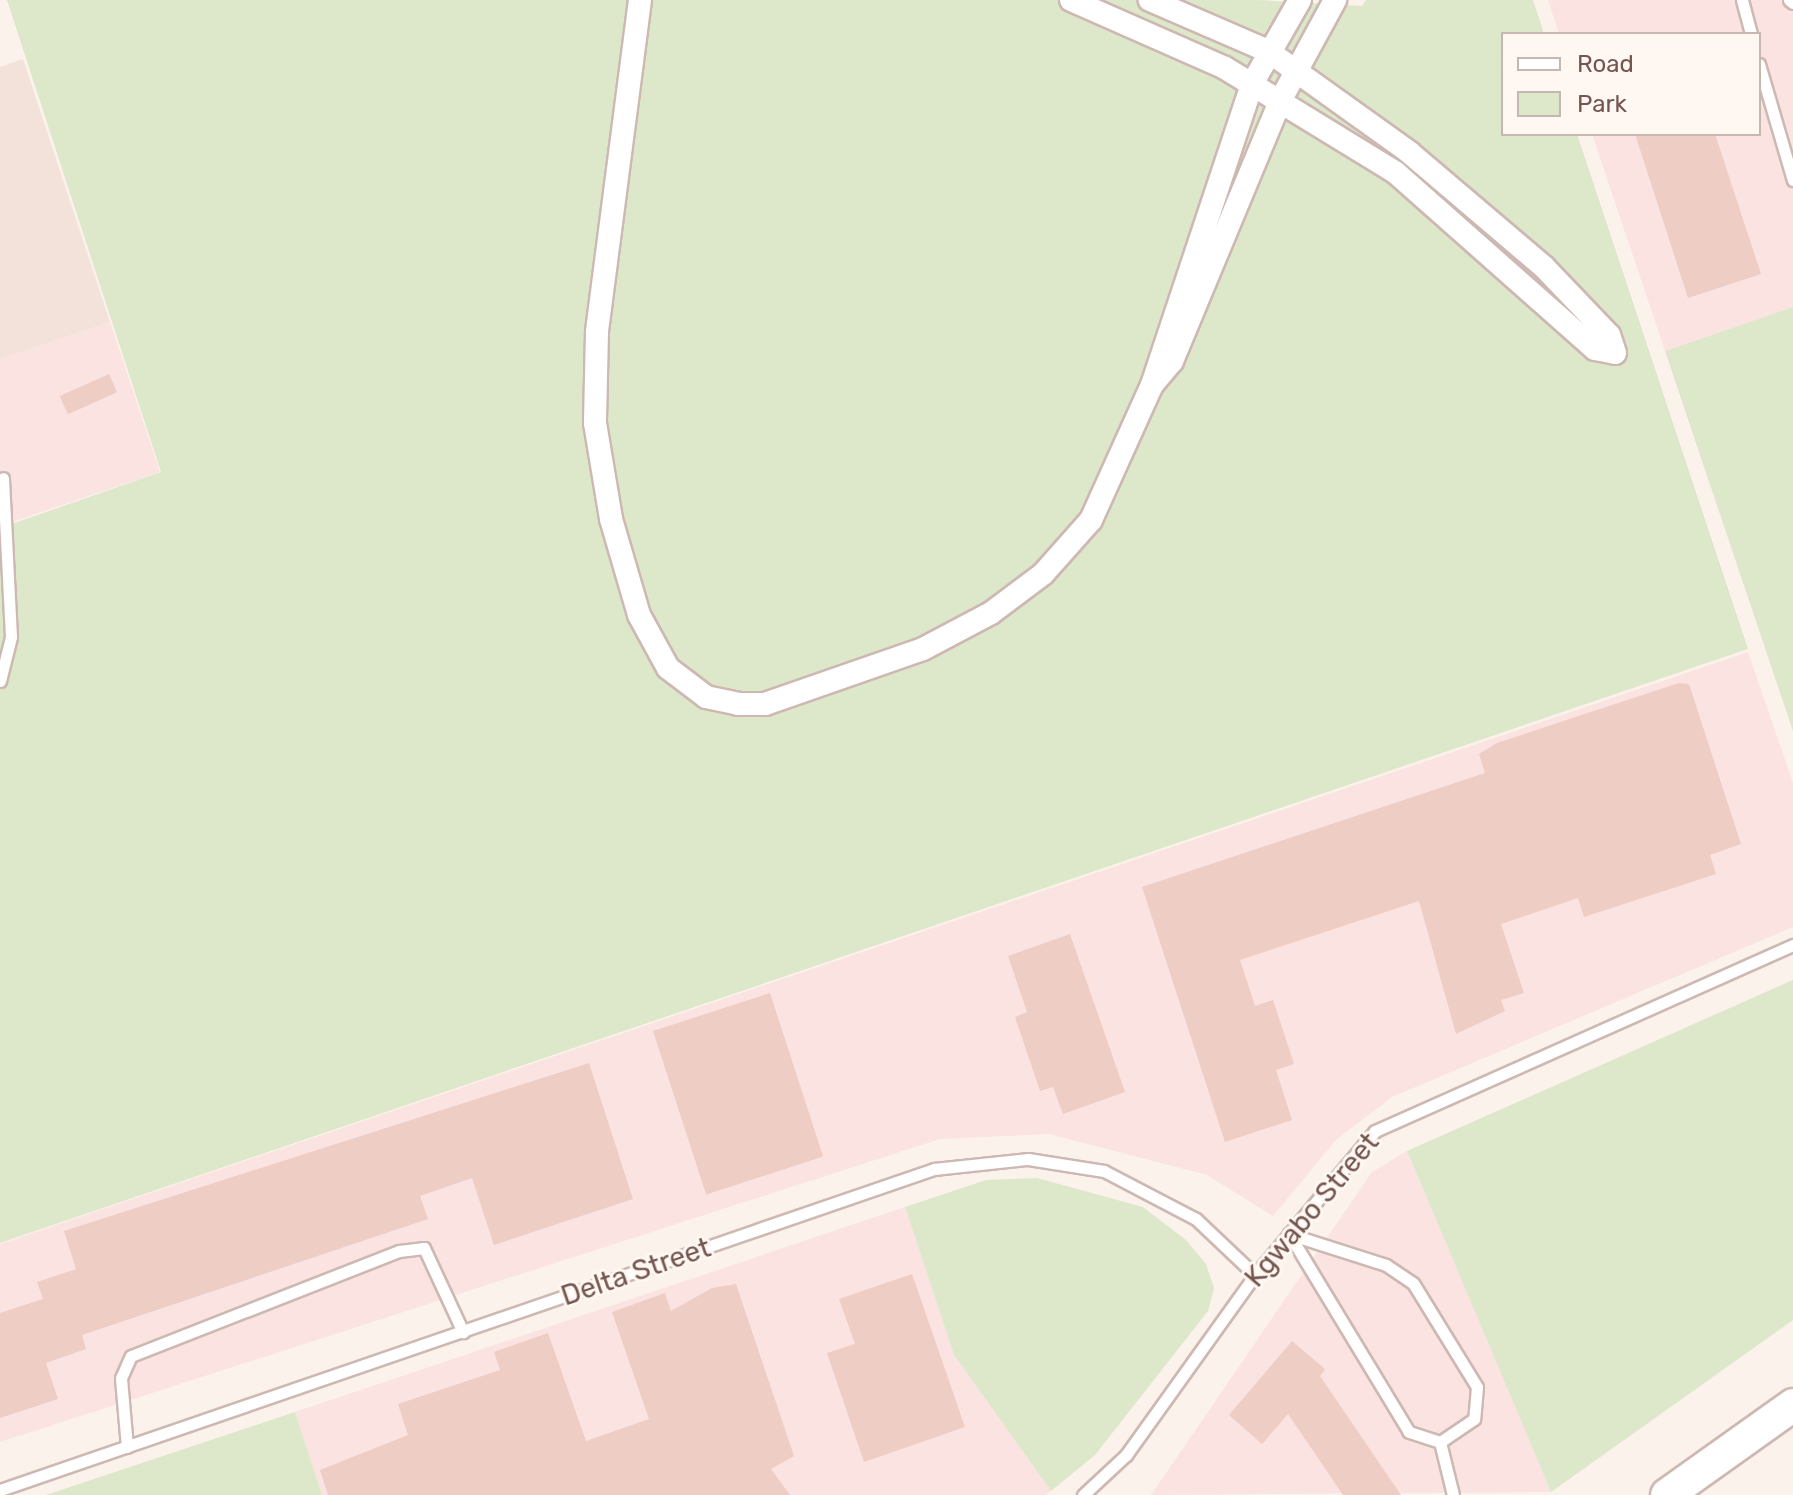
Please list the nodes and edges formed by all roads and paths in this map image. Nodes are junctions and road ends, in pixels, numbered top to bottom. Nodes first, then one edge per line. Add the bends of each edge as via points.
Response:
1 (640, 0) edge
2 (1071, 0) edge
3 (1150, 0) edge
4 (1300, 0) edge
5 (1335, 0) edge
6 (1742, 0) edge
7 (1750, 32) edge
8 (1268, 51) junction
9 (1295, 69) junction
10 (1761, 71) edge
11 (1252, 84) junction
12 (1280, 101) junction
13 (1793, 180) edge
14 (1152, 385) junction
15 (3, 478) dead end
16 (0, 681) edge
17 (1793, 945) edge
18 (1289, 1234) junction
19 (1255, 1275) junction
20 (463, 1332) junction
21 (1793, 1405) edge
22 (1440, 1442) junction
23 (127, 1447) junction
24 (0, 1490) edge
25 (1083, 1495) edge
26 (1453, 1495) edge
27 (1667, 1495) edge

1 - 14 street via 597,332 595,423 611,519 639,615 668,668 706,697 765,704 923,649 991,613 1043,574 1091,520
2 - 11 street
3 - 8 street
4 - 8 street
5 - 9 street
6 - 7 lane
8 - 9 street
8 - 11 street
9 - 12 street
9 - 12 street via 1505,230 1609,335 1615,353 1595,349 1439,205
10 - 13 lane
11 - 12 street
11 - 14 street
12 - 14 street via 1172,361
15 - 16 lane via 11,637
17 - 18 lane, Kgwabo Street via 1389,1123 1352,1154
18 - 19 lane, Kgwabo Street
18 - 22 lane via 1409,1432
18 - 22 lane via 1386,1265 1413,1283 1477,1387 1474,1419
19 - 20 lane, Delta Street via 1196,1219 1104,1171 1028,1159 983,1162 934,1169
19 - 25 lane, Kgwabo Street via 1162,1409
20 - 23 lane, Delta Street
20 - 23 lane via 429,1254 399,1251 131,1356 121,1378
21 - 27 main road
22 - 26 lane
23 - 24 lane, Delta Street

